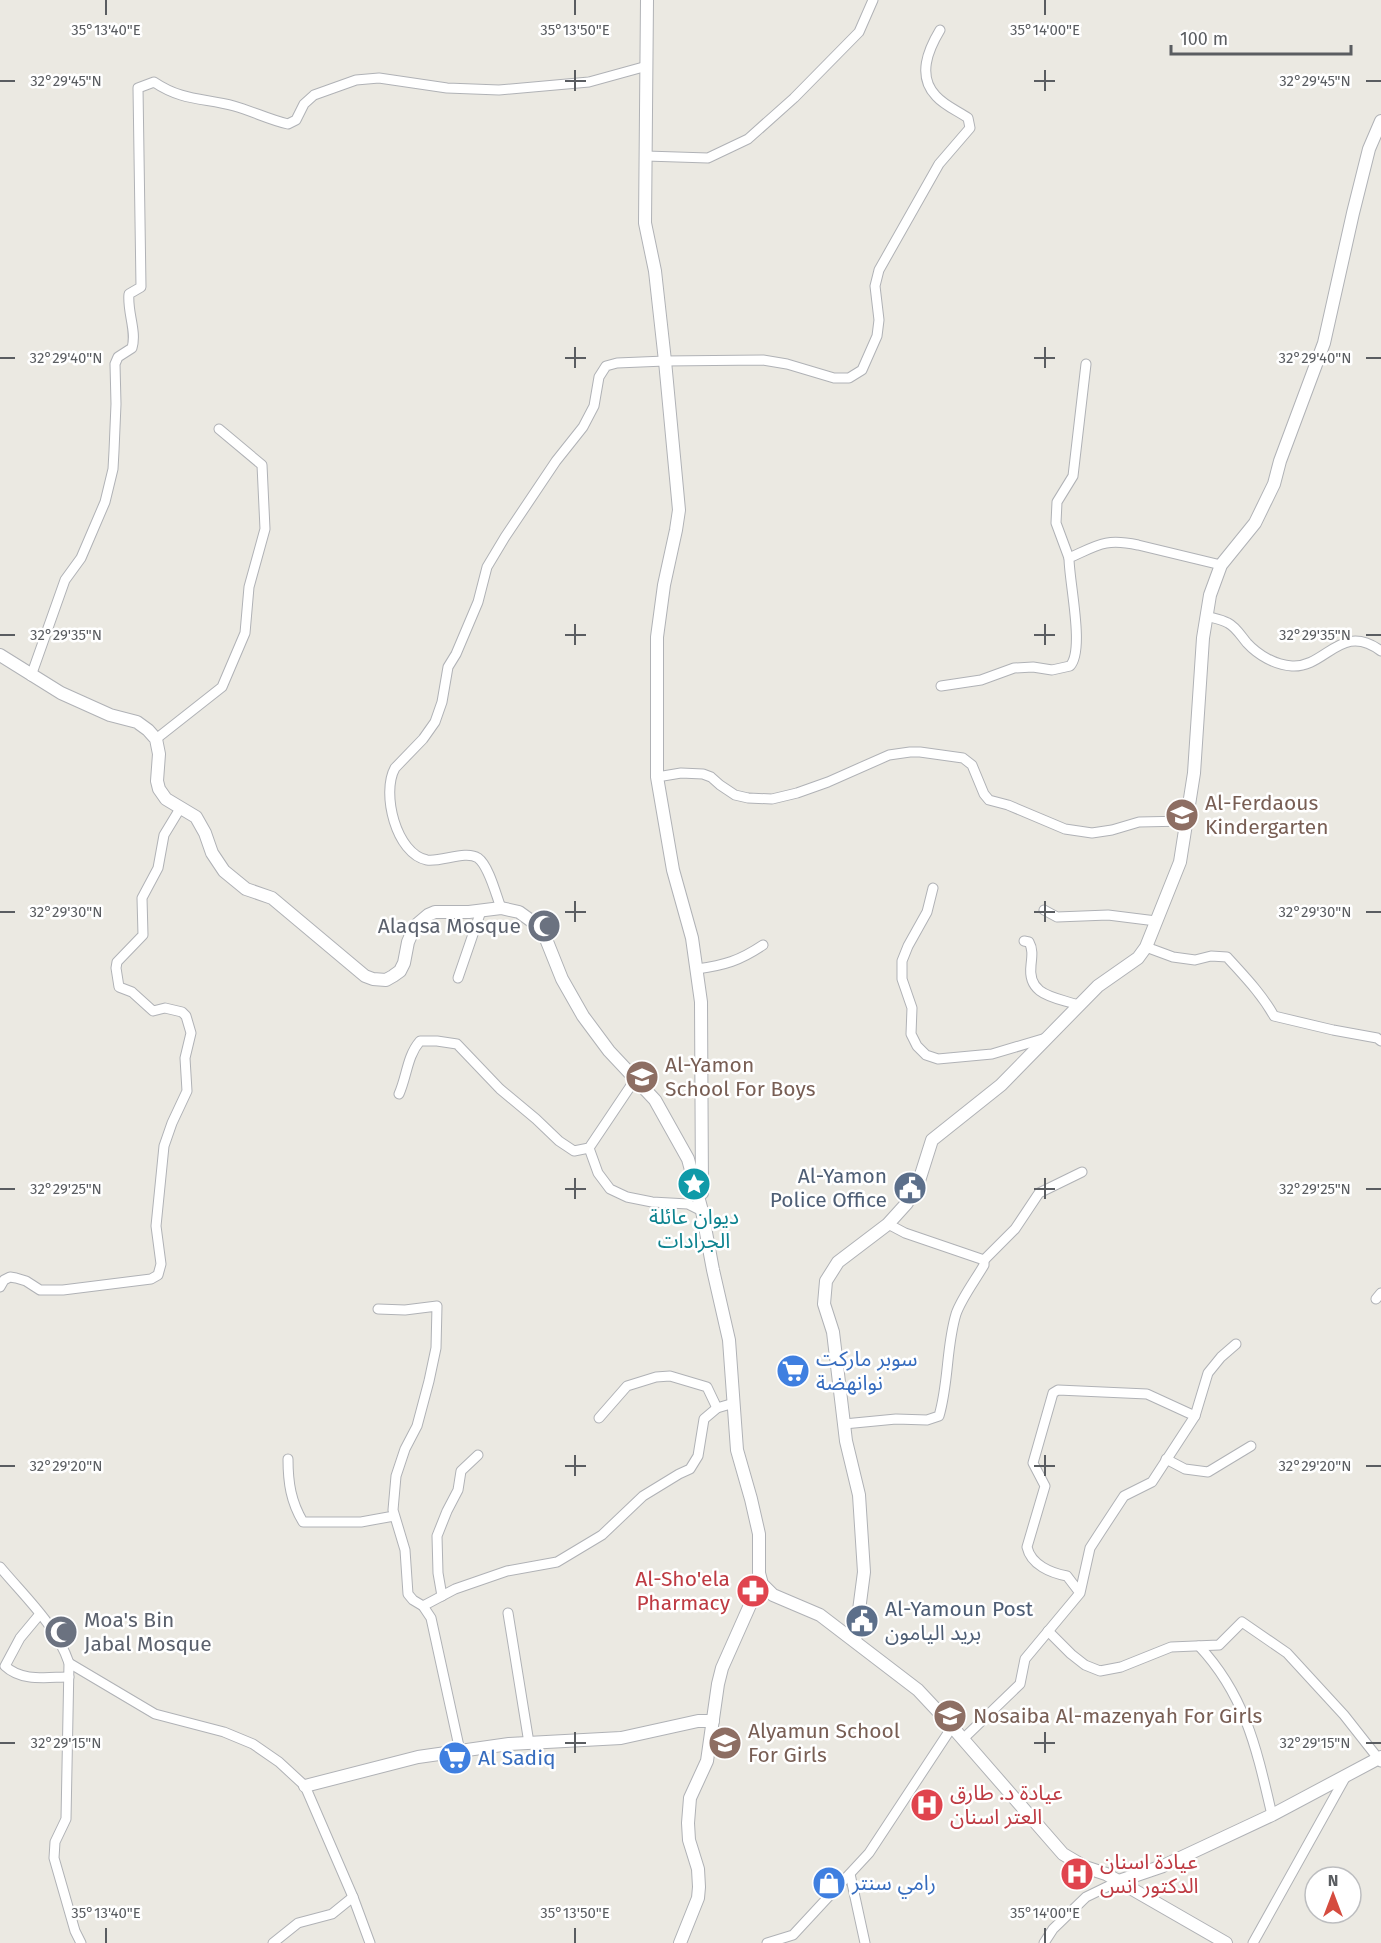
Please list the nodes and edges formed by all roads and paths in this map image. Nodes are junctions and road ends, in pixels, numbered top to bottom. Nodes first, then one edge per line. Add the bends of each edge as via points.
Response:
1 (647, 0) edge
2 (873, 0) edge
3 (940, 30) dead end
4 (647, 66) junction
5 (1381, 121) edge
6 (646, 156) junction
7 (665, 361) junction
8 (1086, 364) dead end
9 (219, 429) dead end
10 (1069, 558) junction
11 (1221, 565) junction
12 (1206, 616) junction
13 (1381, 651) edge
14 (0, 655) edge
15 (31, 676) junction
16 (941, 686) dead end
17 (156, 739) junction
18 (657, 777) junction
19 (181, 807) junction
20 (1186, 821) junction
21 (933, 888) dead end
22 (501, 908) junction
23 (1044, 910) dead end
24 (481, 911) junction
25 (1156, 921) junction
26 (1024, 940) dead end
27 (763, 945) dead end
28 (1146, 947) junction
29 (697, 969) junction
30 (458, 978) dead end
31 (1078, 1005) junction
32 (1046, 1038) junction
33 (1381, 1041) edge
34 (636, 1078) junction
35 (399, 1094) dead end
36 (589, 1148) junction
37 (1083, 1172) dead end
38 (702, 1211) junction
39 (888, 1224) junction
40 (984, 1260) junction
41 (0, 1287) edge
42 (378, 1309) dead end
43 (1236, 1344) dead end
44 (734, 1403) junction
45 (717, 1408) junction
46 (1195, 1416) junction
47 (599, 1418) dead end
48 (844, 1425) junction
49 (1251, 1446) dead end
50 (478, 1455) dead end
51 (288, 1459) dead end
52 (1166, 1459) junction
53 (394, 1516) junction
54 (0, 1567) edge
55 (762, 1584) junction
56 (1080, 1593) junction
57 (442, 1596) junction
58 (423, 1606) junction
59 (508, 1613) dead end
60 (40, 1614) junction
61 (1048, 1631) junction
62 (855, 1641) junction
63 (1199, 1646) junction
64 (69, 1663) junction
65 (3, 1669) edge
66 (69, 1677) junction
67 (712, 1721) junction
68 (952, 1727) junction
69 (963, 1739) junction
70 (529, 1743) junction
71 (460, 1751) junction
72 (1380, 1759) edge
73 (1346, 1776) junction
74 (305, 1786) junction
75 (1272, 1815) junction
76 (850, 1874) junction
77 (1119, 1881) junction
78 (353, 1897) junction
79 (81, 1943) edge
80 (273, 1943) edge
81 (370, 1943) edge
82 (680, 1943) edge
83 (767, 1943) edge
84 (865, 1943) edge
85 (1044, 1943) edge
86 (1226, 1943) edge
87 (1252, 1943) edge

1 - 4 street
2 - 6 street via 859,32 748,139 708,158
3 - 7 street via 927,55 929,85 940,100 968,118 970,128 939,164 879,270 875,286 879,328 862,370 842,379 763,360
4 - 6 street
4 - 15 street via 589,82 499,90 447,88 379,78 356,80 314,95 296,120 288,123 224,103 186,98 154,82 138,88 141,287 129,294 128,301 134,342 116,364 113,468 100,518 81,558 65,580
5 - 11 street via 1371,143 1353,213 1324,343 1274,484 1255,523
6 - 7 street via 645,224 655,271
7 - 18 street via 679,510 657,637
7 - 22 street via 611,363 602,371 594,406 583,428 556,460 487,567 478,602 448,667 435,722 392,774 393,820 412,852 429,860 468,855 479,859
8 - 10 street via 1073,476 1057,502 1056,523
9 - 17 street via 262,465 265,529 249,587 245,633 222,687
10 - 11 street via 1115,542
10 - 16 street via 1077,642 1070,666 1052,670 1014,668 981,681
11 - 12 street
12 - 13 street via 1228,623 1257,652 1283,664 1305,664 1336,646 1354,641
12 - 20 street via 1194,773
14 - 15 street
15 - 17 street via 74,700 137,722
17 - 19 street via 159,789 166,799
18 - 20 street via 703,774 735,795 772,799 834,780 889,755 920,752 963,758 972,765 989,800 1065,829 1092,833 1139,822
18 - 29 street via 673,870
19 - 24 street via 196,817 215,859 229,876 246,889 272,898 373,979 386,980 400,971 411,932 420,920 443,911
19 - 41 street via 164,835 158,868 142,898 143,934 116,968 119,987 132,992 153,1011 165,1008 182,1012 191,1033 184,1058 187,1091 166,1138 161,1167 156,1226 160,1271 152,1279 63,1290 40,1290 10,1277
20 - 25 street via 1177,872
21 - 32 street via 927,912 902,962 916,1046 938,1059 992,1054
22 - 24 street
22 - 34 street via 519,912 537,925 583,1016
23 - 25 street via 1057,917 1108,915
24 - 30 street
25 - 28 street
26 - 31 street via 1032,947 1033,985 1042,993
27 - 29 street via 743,958
28 - 31 street via 1138,958
28 - 33 street via 1195,960 1227,957 1274,1016
29 - 38 street via 703,1067
31 - 32 street
32 - 39 street via 1001,1085 932,1140 913,1193
34 - 36 street
34 - 38 street via 661,1108 688,1159
35 - 36 street via 411,1051 420,1041 457,1044 500,1089 559,1140 574,1151
36 - 38 street via 598,1173 610,1189 627,1197 688,1204
37 - 40 street via 1039,1192 1015,1229
38 - 44 street via 729,1340
39 - 40 street
39 - 48 street via 838,1262 824,1288
40 - 48 street via 957,1312 939,1416
42 - 53 street via 437,1306 436,1348 417,1426 396,1476
43 - 46 street via 1208,1373
44 - 45 street
44 - 55 street via 737,1450 759,1534
45 - 47 street via 707,1387 670,1376 656,1377 627,1386
45 - 57 street via 704,1419 698,1456 690,1468 643,1496 602,1535 556,1562 507,1571
46 - 52 street
46 - 56 street via 1147,1394 1058,1390 1053,1393 1033,1463 1045,1485 1027,1547 1036,1563 1067,1576
48 - 62 street via 859,1496 864,1572
49 - 52 street via 1208,1472 1185,1469
50 - 57 street via 461,1471 458,1490 437,1536
51 - 53 street via 288,1483 303,1522 361,1522
52 - 56 street via 1152,1482 1124,1496 1090,1548
53 - 58 street via 405,1550 408,1594
54 - 60 street
55 - 62 street via 773,1595 820,1615
55 - 67 street via 722,1668
56 - 61 street
57 - 58 street
58 - 71 street via 431,1618
59 - 70 street
60 - 64 street via 60,1640
60 - 65 street via 20,1638
61 - 63 street via 1085,1665 1100,1671 1171,1647
61 - 69 street via 1025,1659 1020,1683
62 - 68 street via 918,1690
63 - 72 street via 1219,1646 1242,1622 1287,1653
63 - 75 street via 1228,1683 1244,1713
64 - 66 street
64 - 74 street via 155,1714 253,1744
65 - 66 street via 24,1677
66 - 79 street via 66,1818 53,1850
67 - 70 street via 621,1738
67 - 82 street via 707,1761 692,1790 688,1815 699,1892
68 - 69 street
68 - 76 street via 869,1853
69 - 77 street via 1058,1850 1080,1865
70 - 71 street
71 - 74 street via 418,1757
72 - 73 street
73 - 75 street
73 - 87 street
74 - 78 street
75 - 77 street via 1163,1866
76 - 83 street via 793,1935
76 - 84 street
77 - 85 street via 1086,1897
77 - 86 street
78 - 80 street via 332,1914 298,1923
78 - 81 street

